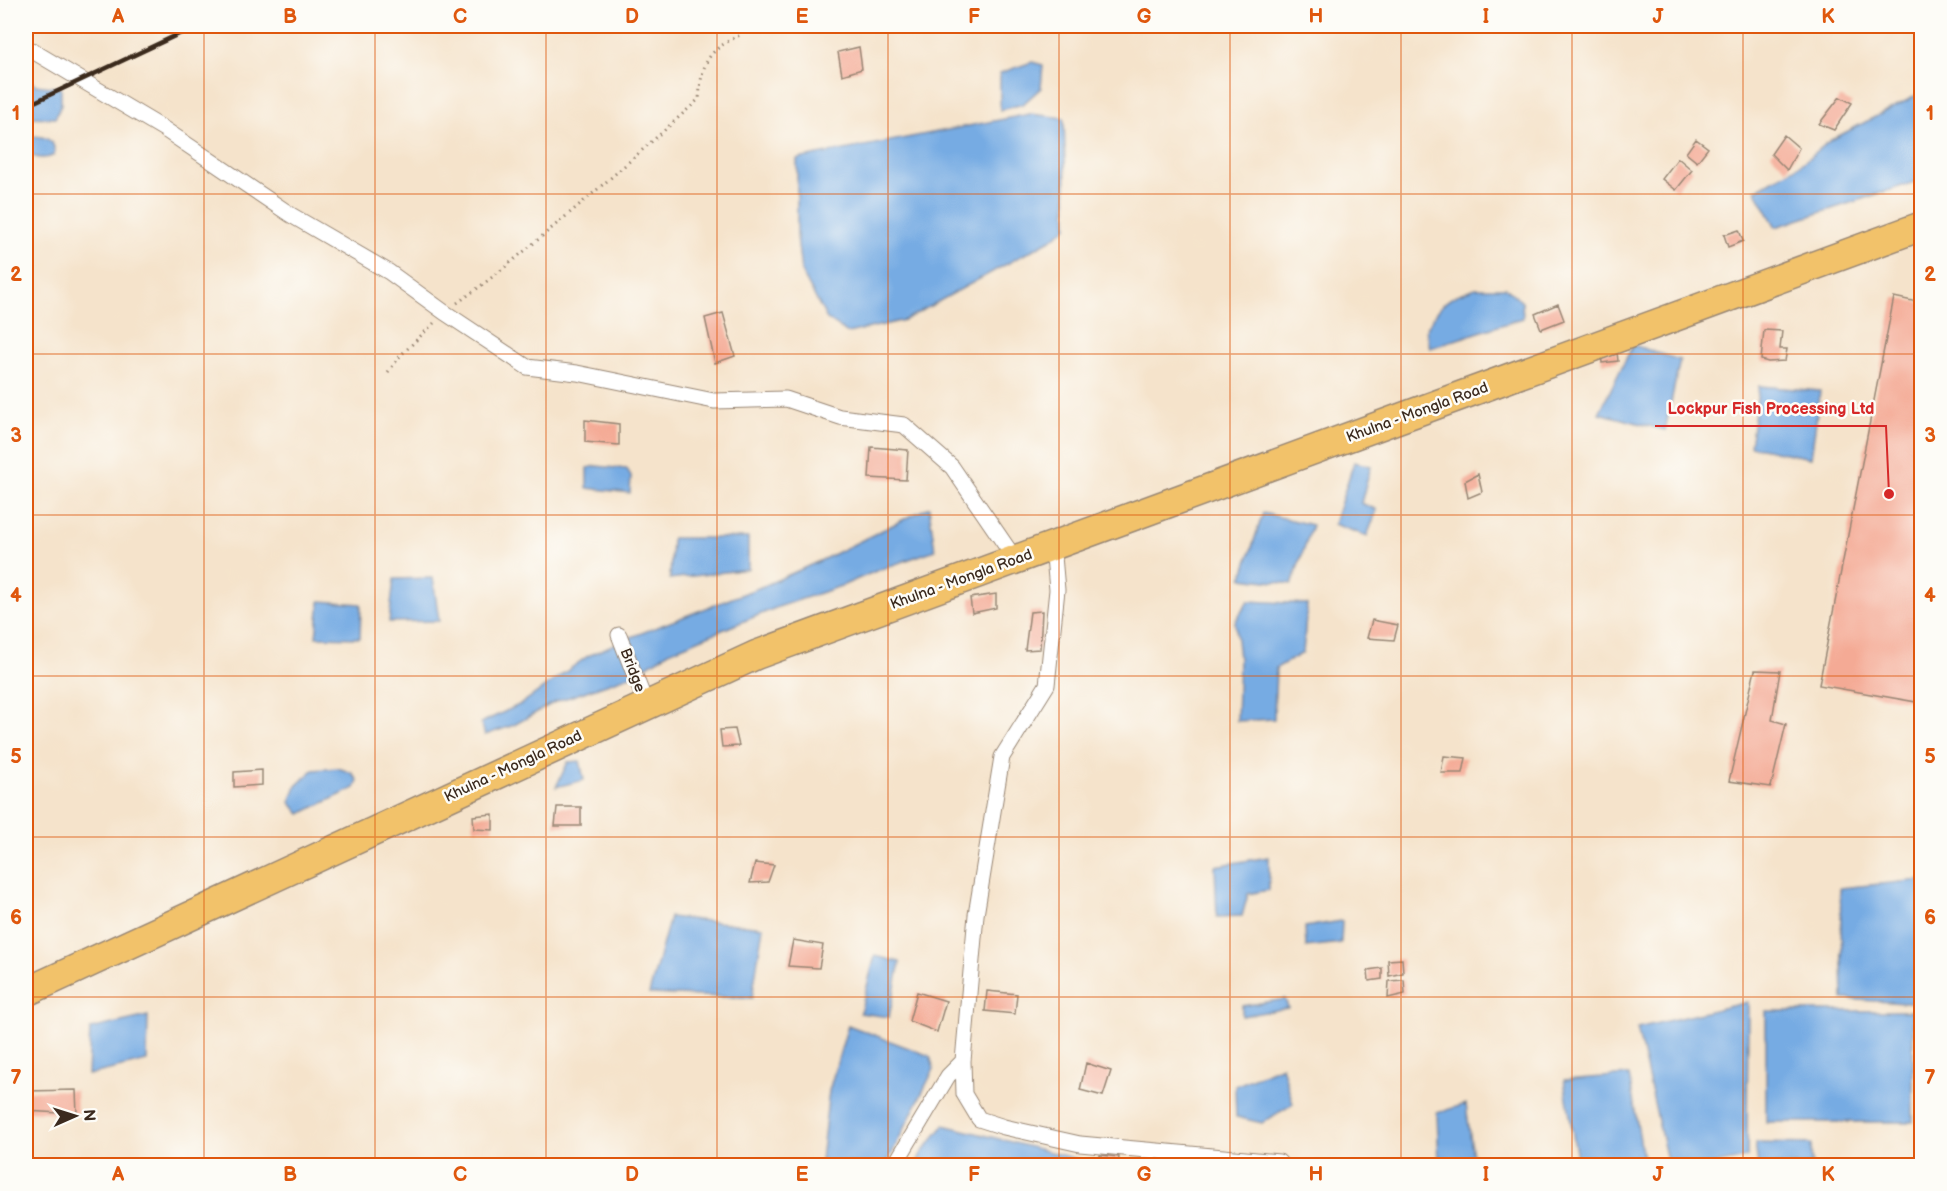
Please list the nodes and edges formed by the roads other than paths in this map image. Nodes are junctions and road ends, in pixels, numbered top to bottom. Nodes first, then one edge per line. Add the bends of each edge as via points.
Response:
1 (26, 47) edge
2 (1922, 226) edge
3 (1053, 546) junction
4 (1016, 560) junction
5 (619, 635) dead end
6 (646, 704) junction
7 (26, 992) edge
8 (963, 1061) junction
9 (894, 1166) edge
10 (1282, 1166) edge

1 - 4 street via 164,129 291,215 389,272 527,367 577,373 714,401 786,399 840,417 904,425 952,467
2 - 3 highway, Khulna - Mongla Road
3 - 4 highway, Khulna - Mongla Road
3 - 8 street via 1057,590 1047,685 1002,757 976,915
4 - 6 highway, Khulna - Mongla Road via 756,655
5 - 6 street, Bridge
6 - 7 highway, Khulna - Mongla Road
8 - 9 street via 948,1076
8 - 10 street via 964,1094 979,1119 1080,1144 1279,1162

